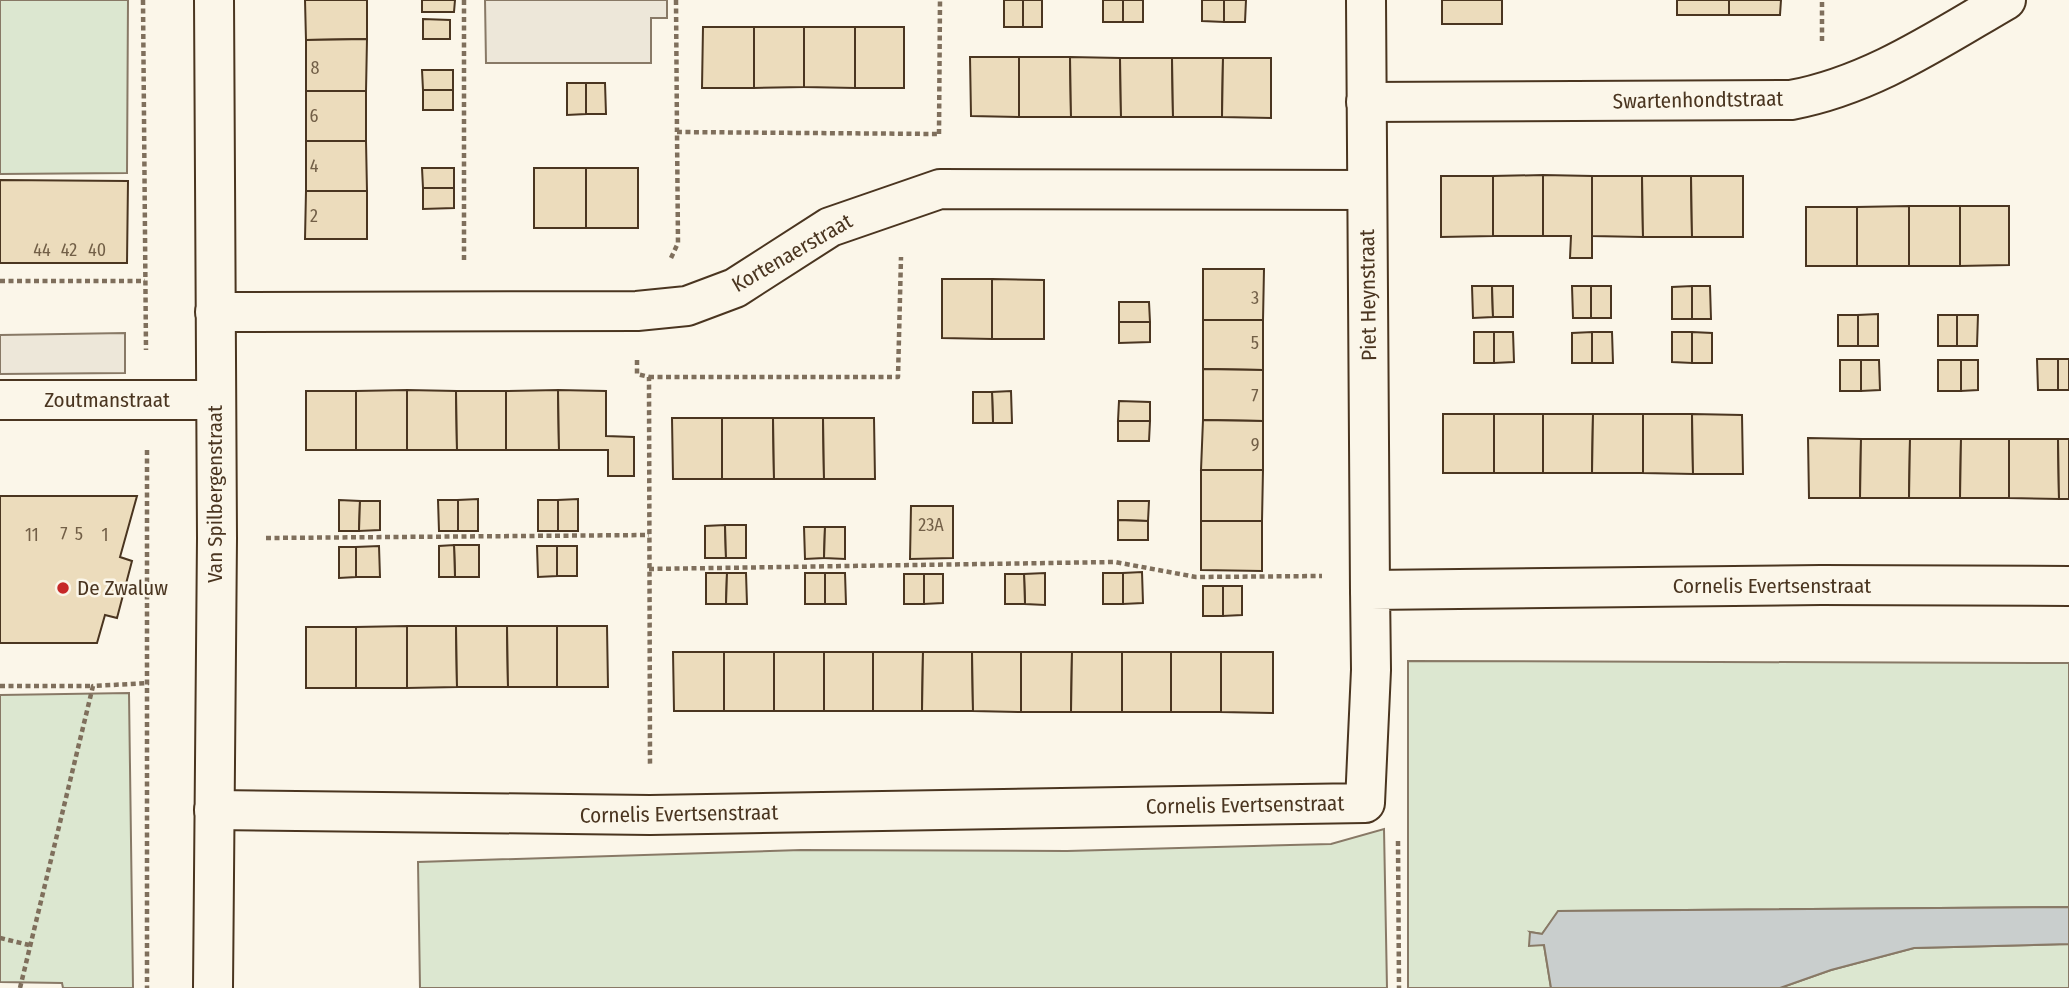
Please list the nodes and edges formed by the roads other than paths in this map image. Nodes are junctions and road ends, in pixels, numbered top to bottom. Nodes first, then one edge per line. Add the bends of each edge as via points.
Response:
1 (214, 0) edge
2 (1366, 0) edge
3 (2006, 0) edge
4 (1366, 102) junction
5 (1367, 190) junction
6 (215, 312) junction
7 (0, 400) edge
8 (215, 400) junction
9 (1370, 583) junction
10 (2069, 586) edge
11 (214, 810) junction
12 (213, 988) edge

1 - 6 street, Van Spilbergenstraat
2 - 4 street, Piet Heynstraat
3 - 4 street, Swartenhondtstraat via 1889,68 1821,94 1791,100
4 - 5 street, Piet Heynstraat
5 - 6 street, Kortenaerstraat via 940,189 830,227 734,288 687,306 637,312
5 - 9 street, Piet Heynstraat
6 - 8 street, Van Spilbergenstraat
7 - 8 street, Zoutmanstraat
8 - 11 street, Van Spilbergenstraat
9 - 10 street, Cornelis Evertsenstraat
9 - 11 street, Cornelis Evertsenstraat via 1365,803 650,816
11 - 12 street, Van Spilbergenstraat

